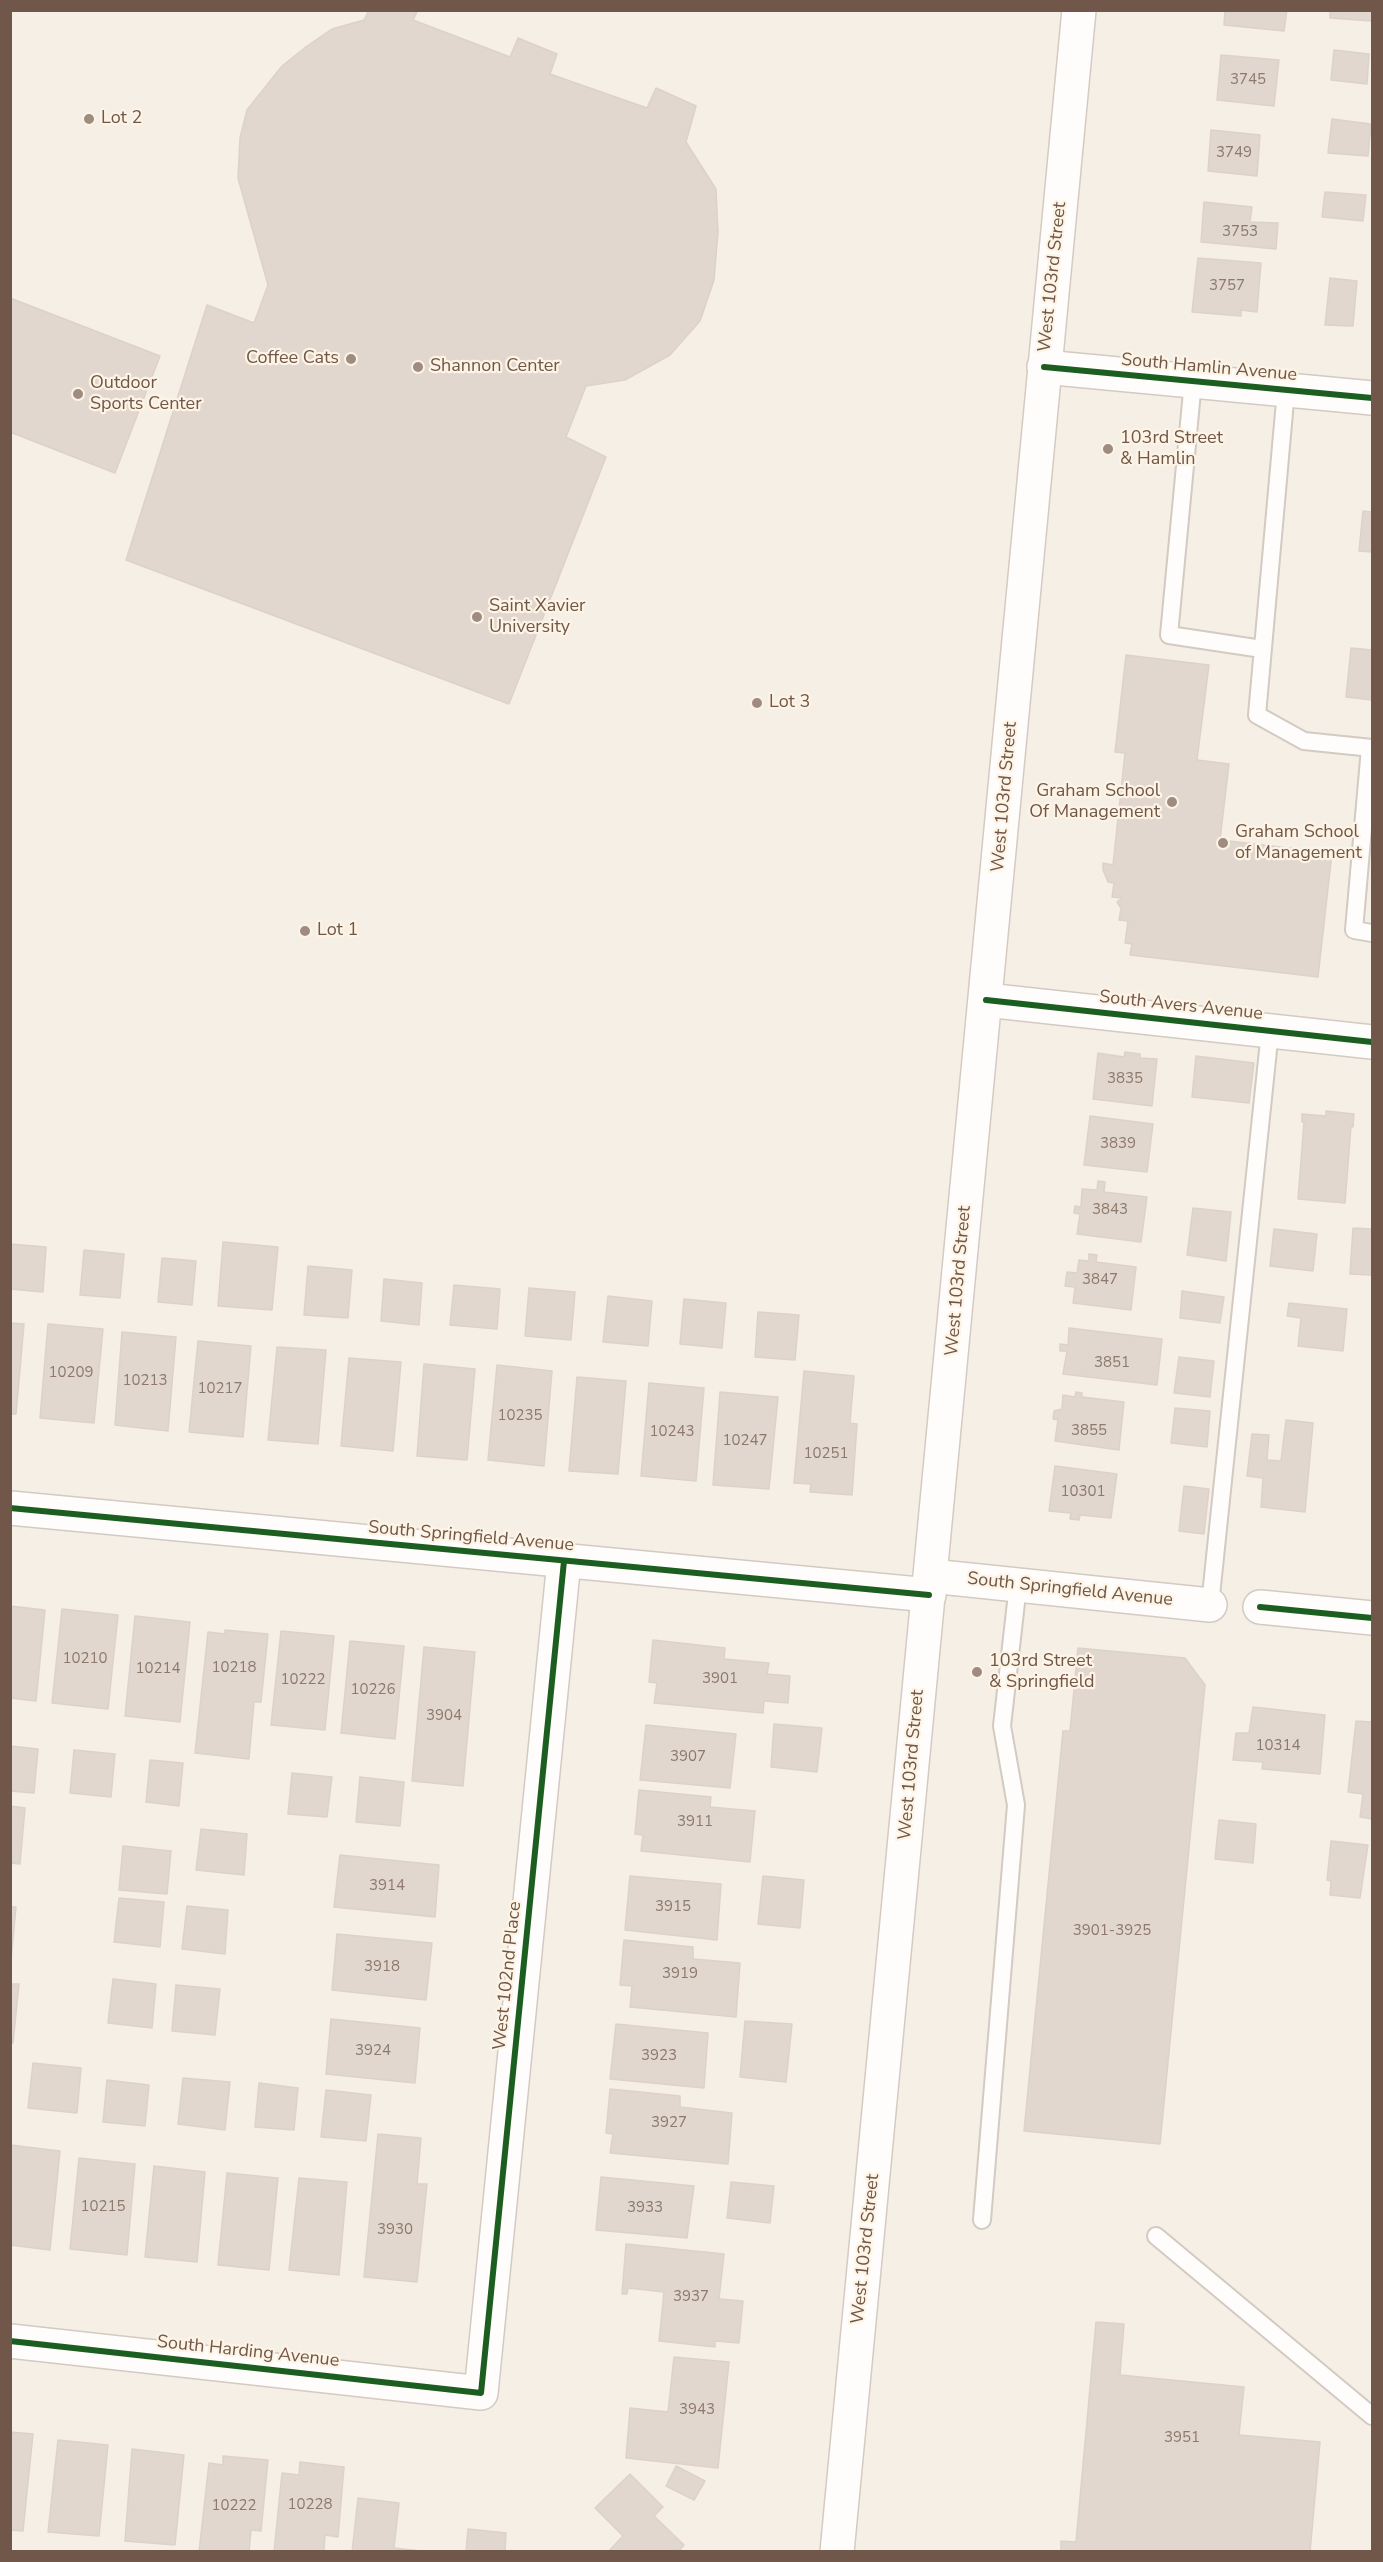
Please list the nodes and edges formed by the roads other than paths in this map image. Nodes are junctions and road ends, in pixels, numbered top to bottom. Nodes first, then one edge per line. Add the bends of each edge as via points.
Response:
1 (1079, 10) edge
2 (1044, 367) junction
3 (1193, 381) junction
4 (1286, 390) junction
5 (1372, 398) edge
6 (1262, 649) junction
7 (1371, 748) edge
8 (1372, 933) edge
9 (986, 1000) junction
10 (1270, 1031) junction
11 (1372, 1042) edge
12 (10, 1508) edge
13 (564, 1561) junction
14 (1017, 1585) junction
15 (930, 1586) junction
16 (1210, 1605) joint
17 (1260, 1607) dead end
18 (1372, 1618) edge
19 (982, 2220) dead end
20 (1156, 2236) dead end
21 (10, 2341) edge
22 (482, 2393) joint
23 (1372, 2416) edge
24 (837, 2552) edge

1 - 2 street, West 103rd Street
2 - 3 street, South Hamlin Avenue
2 - 9 street, West 103rd Street
3 - 4 street, South Hamlin Avenue
3 - 6 lane via 1169,635
4 - 5 street, South Hamlin Avenue
4 - 6 lane
6 - 7 lane via 1257,715 1304,741
7 - 8 lane via 1354,930
9 - 10 street, South Avers Avenue
9 - 15 street, West 103rd Street
10 - 11 street, South Avers Avenue
10 - 16 lane
12 - 13 street, South Springfield Avenue
13 - 15 street, South Springfield Avenue
13 - 22 street, West 102nd Place
14 - 15 street, South Springfield Avenue
14 - 16 street, South Springfield Avenue
14 - 19 lane via 1002,1726 1016,1805
15 - 24 street, West 103rd Street
17 - 18 street
20 - 23 lane
21 - 22 street, South Harding Avenue

